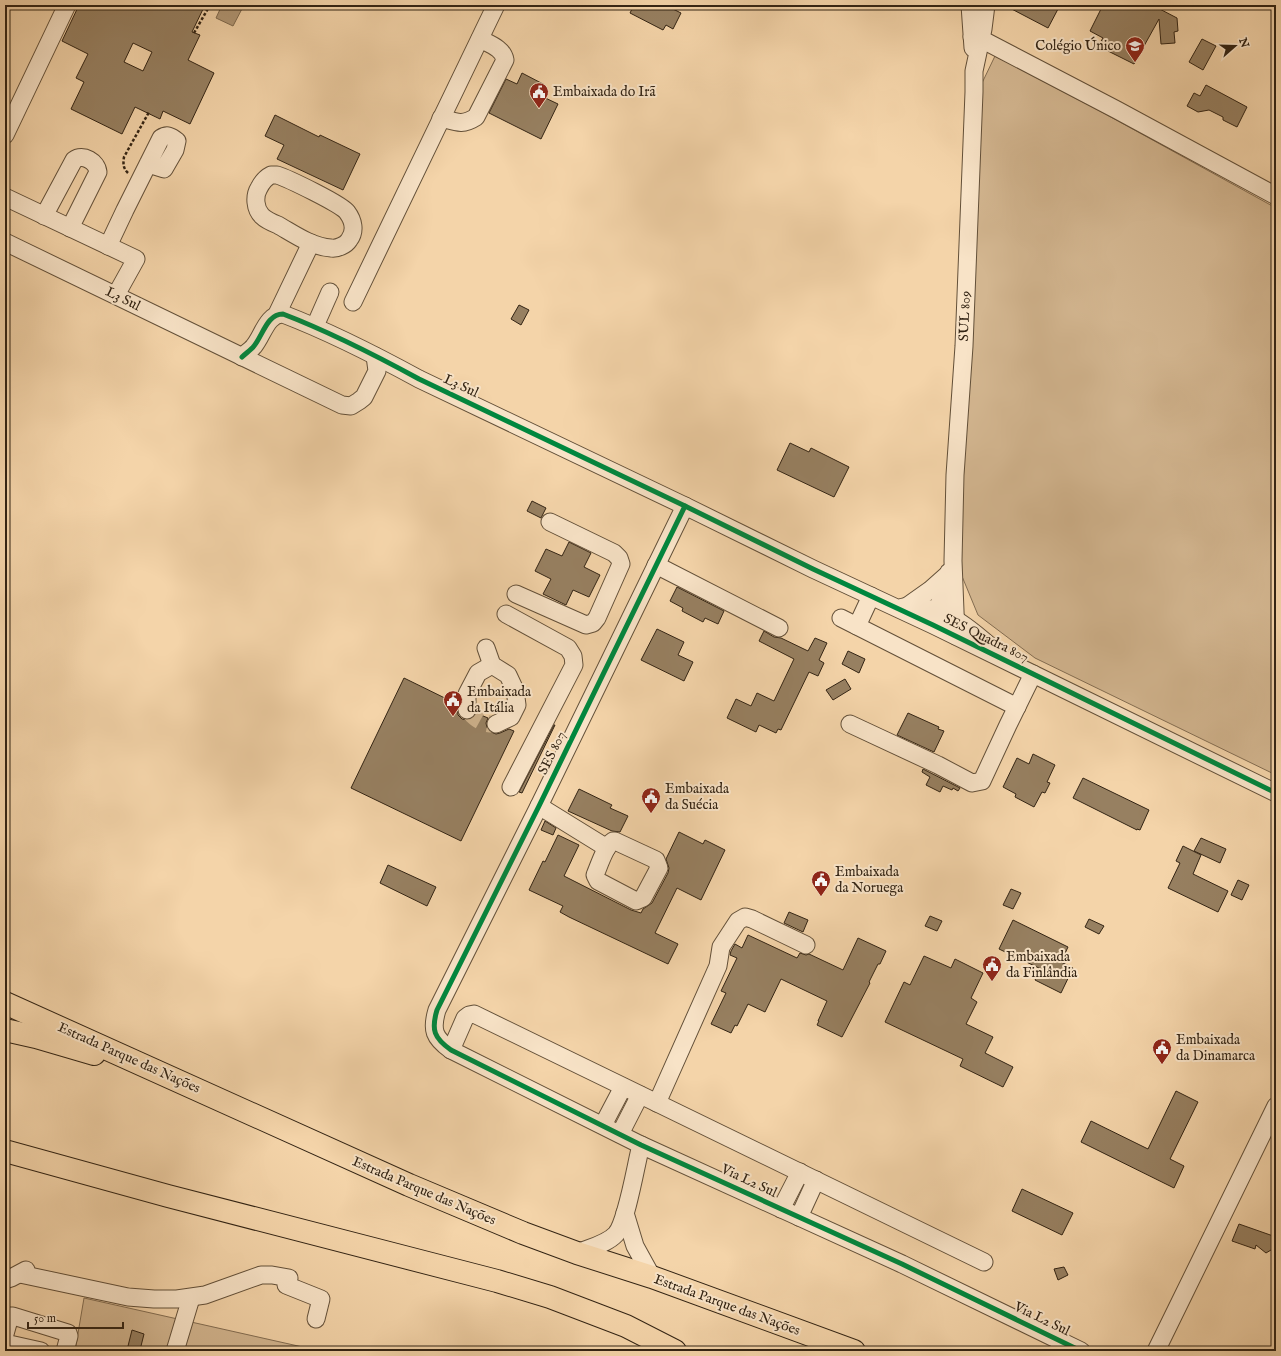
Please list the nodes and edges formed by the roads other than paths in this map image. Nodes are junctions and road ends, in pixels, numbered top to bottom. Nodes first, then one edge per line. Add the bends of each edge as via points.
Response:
1 (67, 5) edge
2 (496, 5) edge
3 (970, 5) edge
4 (974, 5) edge
5 (983, 5) edge
6 (986, 5) edge
7 (976, 38) junction
8 (480, 39) junction
9 (441, 118) junction
10 (5, 136) edge
11 (148, 164) dead end
12 (1276, 196) edge
13 (5, 197) edge
14 (44, 216) junction
15 (70, 228) junction
16 (5, 242) edge
17 (311, 243) junction
18 (108, 246) junction
19 (330, 292) dead end
20 (116, 295) junction
21 (353, 302) dead end
22 (277, 314) junction
23 (315, 326) junction
24 (250, 355) junction
25 (381, 364) junction
26 (685, 506) junction
27 (550, 522) dead end
28 (656, 565) junction
29 (952, 574) junction
30 (516, 594) dead end
31 (871, 596) junction
32 (899, 607) junction
33 (506, 614) dead end
34 (841, 618) dead end
35 (935, 618) junction
36 (955, 619) junction
37 (857, 626) junction
38 (779, 628) dead end
39 (956, 636) junction
40 (988, 644) junction
41 (486, 648) dead end
42 (1008, 662) junction
43 (492, 665) junction
44 (1033, 674) junction
45 (1017, 707) junction
46 (467, 710) dead end
47 (496, 724) dead end
48 (850, 724) dead end
49 (511, 787) dead end
50 (1276, 793) edge
51 (540, 806) junction
52 (607, 848) dead end
53 (806, 944) dead end
54 (5, 1003) edge
55 (437, 1010) joint
56 (5, 1030) edge
57 (451, 1050) junction
58 (172, 1077) junction
59 (623, 1087) junction
60 (640, 1095) junction
61 (657, 1103) junction
62 (1276, 1106) edge
63 (603, 1125) junction
64 (620, 1134) junction
65 (5, 1140) edge
66 (641, 1145) junction
67 (5, 1151) edge
68 (61, 1166) junction
69 (800, 1172) junction
70 (816, 1180) junction
71 (781, 1209) junction
72 (625, 1213) junction
73 (799, 1217) junction
74 (577, 1253) junction
75 (984, 1262) dead end
76 (17, 1275) edge
77 (652, 1277) junction
78 (191, 1298) junction
79 (316, 1319) dead end
80 (5, 1334) edge
81 (5, 1343) edge
82 (41, 1351) edge
83 (65, 1351) edge
84 (175, 1351) edge
85 (675, 1351) edge
86 (854, 1351) edge
87 (1081, 1351) edge
88 (1156, 1351) edge

1 - 10 street
2 - 8 street
3 - 7 street, SUL 809
4 - 5 street
6 - 7 street, SUL 809
7 - 12 street via 1124,113
7 - 29 street, SUL 809
8 - 9 street
8 - 9 street via 501,50 505,60 476,117 460,123
9 - 21 street
11 - 18 street
13 - 14 street
14 - 15 street
14 - 15 street via 74,160 84,157 94,162 98,172
15 - 18 street
16 - 20 street, L3 Sul
17 - 17 street via 262,216 256,206 256,196 263,181 268,177 276,175 298,184 346,210 353,225 353,232 346,244 332,248
17 - 22 street
18 - 20 street via 136,259
19 - 23 street
20 - 24 street, L3 Sul
22 - 23 street, L3 Sul
22 - 24 street via 272,317
23 - 25 street, L3 Sul
24 - 25 street, L3 Sul via 342,405 351,406 364,397
25 - 26 street, L3 Sul
26 - 28 street, SES 807
26 - 31 street, SES Quadra 807
27 - 30 street via 614,553 619,558 621,564 597,618 593,623 586,625
28 - 38 street
28 - 51 street, SES 807
29 - 32 street
29 - 35 street, SUL 809
29 - 36 street, SUL 809
29 - 40 street via 975,627
31 - 32 street, SES Quadra 807
31 - 37 street
32 - 35 street, SES Quadra 807 via 922,608
33 - 49 street via 568,648 573,656 574,665
34 - 37 street
35 - 36 street, SES Quadra 807
35 - 39 street, SES Quadra 807
36 - 39 street, SUL 809
36 - 40 street, SES Quadra 807
37 - 45 street
39 - 42 street, SES Quadra 807
40 - 42 street, SES Quadra 807
41 - 43 street
42 - 44 street, SES Quadra 807
43 - 46 street via 478,673 467,694
43 - 47 street via 508,675 515,690 517,705 511,717
44 - 45 street
44 - 50 street, SES Quadra 807
45 - 48 street via 982,782 976,783
51 - 52 street
51 - 55 street, SES 807
53 - 61 street via 752,919 738,920 721,947 718,966
54 - 58 highway, Estrada Parque das Nações
55 - 57 street, Via L2 Sul via 434,1032
56 - 58 highway
57 - 59 street via 465,1018 474,1014
57 - 63 street, Via L2 Sul
58 - 74 highway, Estrada Parque das Nações via 409,1185
59 - 60 street
59 - 63 street
60 - 61 street
60 - 64 street
61 - 69 street
62 - 88 street
63 - 64 street, Via L2 Sul
64 - 66 street, Via L2 Sul
65 - 68 highway
66 - 71 street, Via L2 Sul
66 - 72 street
67 - 68 highway
68 - 85 highway via 497,1281 550,1297 626,1326
69 - 70 street
69 - 71 street
70 - 73 street
70 - 75 street
71 - 73 street, Via L2 Sul
72 - 74 street via 620,1228 612,1238
72 - 77 street via 635,1246
73 - 87 street, Via L2 Sul via 909,1267
74 - 77 highway, Estrada Parque das Nações
76 - 78 street via 128,1297
77 - 86 highway, Estrada Parque das Nações
78 - 79 street via 261,1275 272,1274 321,1300
78 - 84 street
80 - 83 street via 10,1316 14,1316 68,1333
81 - 82 street

